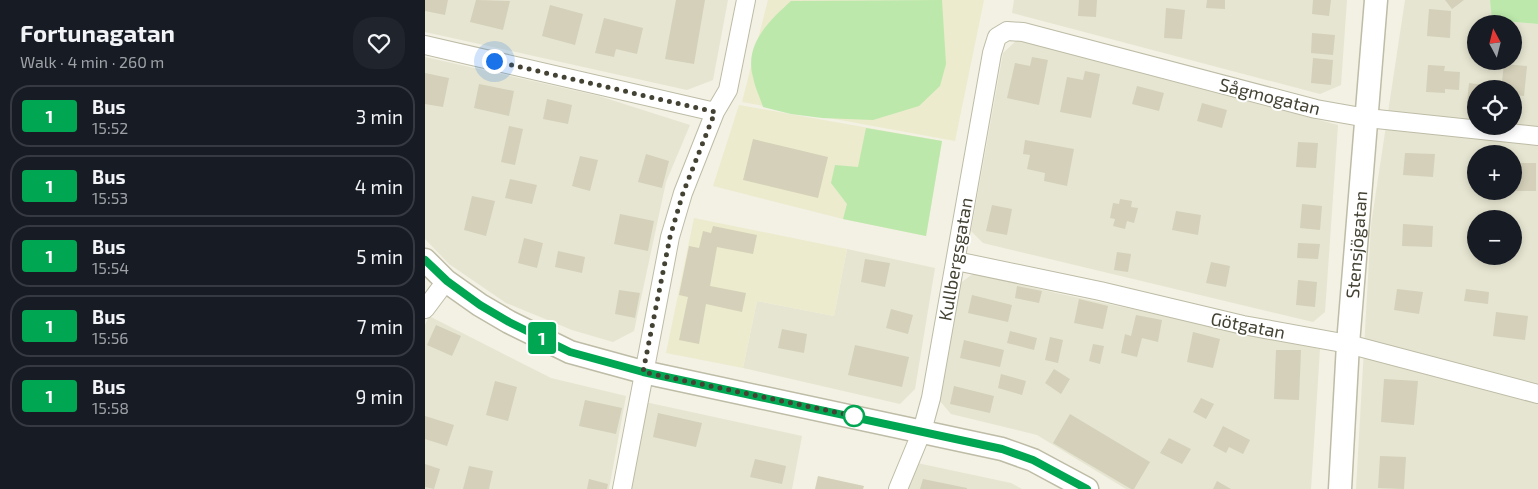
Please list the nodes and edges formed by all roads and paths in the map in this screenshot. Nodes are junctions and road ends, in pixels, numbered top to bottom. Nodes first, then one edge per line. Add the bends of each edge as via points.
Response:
1 (746, 0) edge
2 (1376, 0) edge
3 (1007, 31) joint
4 (425, 45) edge
5 (715, 112) junction
6 (1367, 118) junction
7 (1538, 136) edge
8 (425, 260) edge
9 (956, 261) junction
10 (447, 281) junction
11 (425, 309) edge
12 (1348, 344) junction
13 (643, 372) junction
14 (1538, 394) edge
15 (922, 431) junction
16 (622, 489) edge
17 (898, 489) edge
18 (1087, 489) edge
19 (1340, 489) edge

1 - 5 street via 728,90
2 - 6 street, Stensjögatan
3 - 6 street, Sågmogatan via 1023,32 1316,109
3 - 9 street, Kullbergsgatan via 997,37 992,53
4 - 5 street
5 - 13 street via 683,193 670,237
6 - 7 street, Sågmogatan
6 - 12 street, Stensjögatan
8 - 10 street
9 - 12 street, Götgatan via 1243,325
9 - 15 street, Kullbergsgatan
10 - 11 street
10 - 13 street via 509,322 570,352
12 - 14 street, Götgatan
12 - 19 street, Stensjögatan
13 - 15 street
13 - 16 street
15 - 17 street, Kullbergsgatan
15 - 18 street via 1002,449 1033,460

